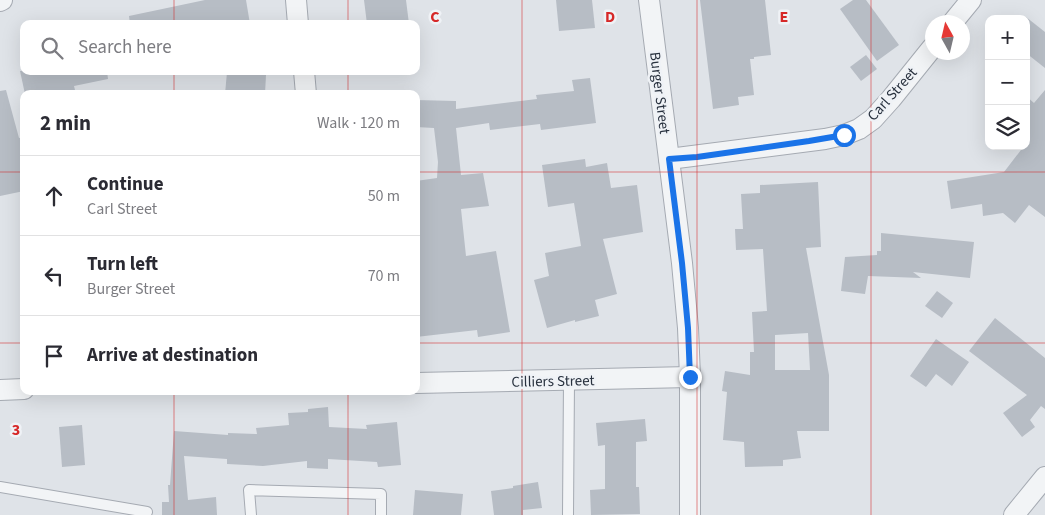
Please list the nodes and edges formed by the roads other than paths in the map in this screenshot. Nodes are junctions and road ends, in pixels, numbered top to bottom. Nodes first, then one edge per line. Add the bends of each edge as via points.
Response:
1 (296, 0) edge
2 (649, 0) edge
3 (971, 0) edge
4 (959, 15) edge
5 (298, 20) edge
6 (925, 57) edge
7 (304, 75) edge
8 (306, 90) edge
9 (669, 159) junction
10 (690, 377) junction
11 (569, 380) junction
12 (420, 383) edge
13 (20, 389) edge
14 (0, 390) edge
15 (1045, 477) edge
16 (0, 486) edge
17 (147, 512) dead end
18 (251, 515) edge
19 (381, 515) edge
20 (568, 515) edge
21 (690, 515) edge
22 (1014, 515) edge

1 - 5 street
2 - 9 street, Burger Street
3 - 4 street
6 - 9 street, Carl Street via 873,119 844,135
7 - 8 street
9 - 10 street, Burger Street via 688,319
10 - 11 street, Cilliers Street
10 - 21 street, Burger Street
11 - 12 street, Cilliers Street
11 - 20 lane
13 - 14 street
15 - 22 street
16 - 17 lane
18 - 19 lane via 249,490 381,494

